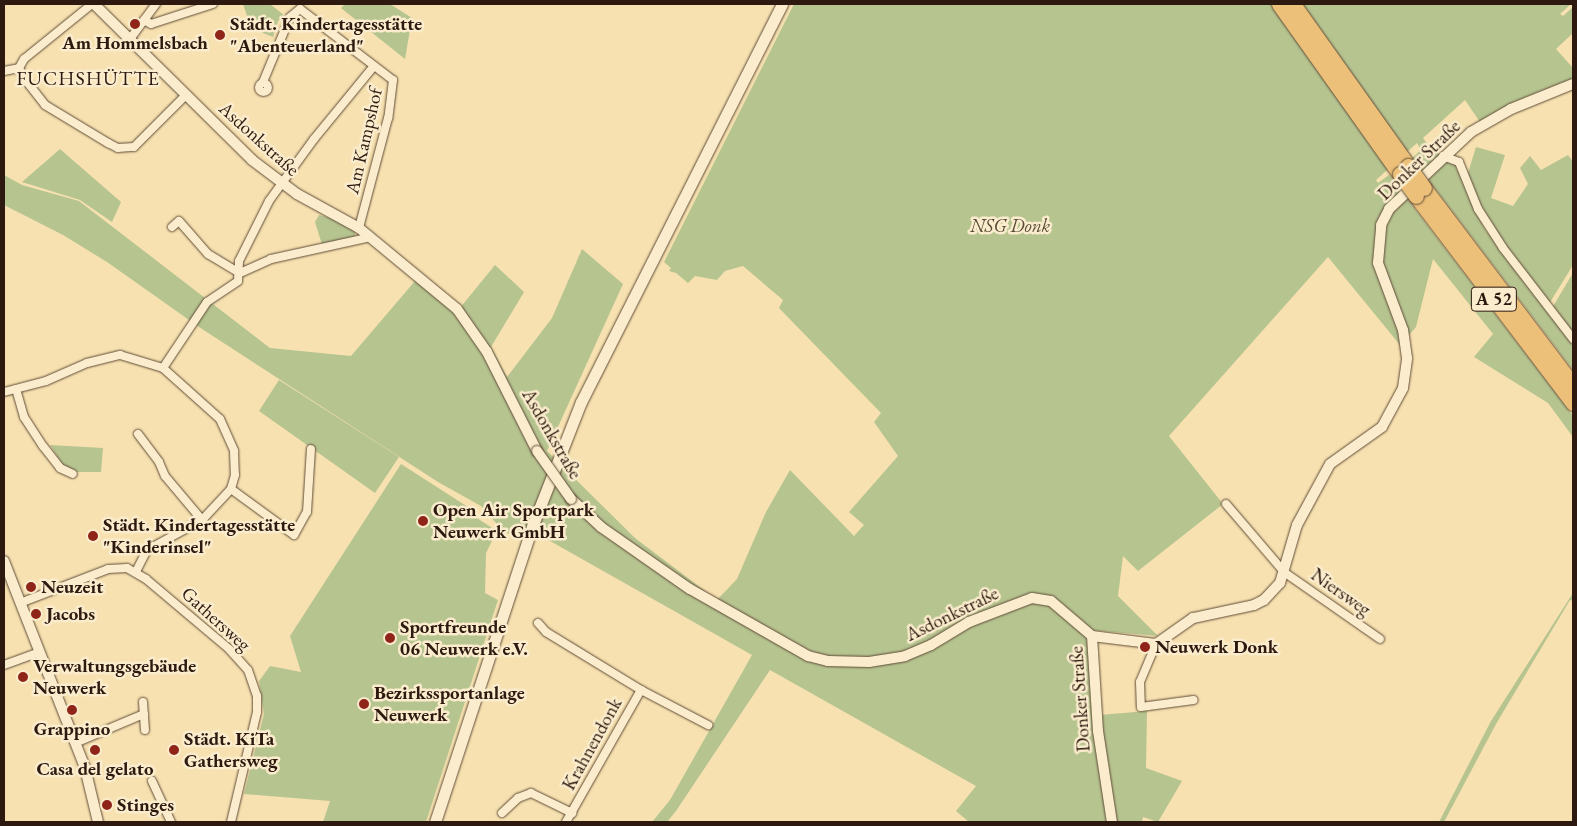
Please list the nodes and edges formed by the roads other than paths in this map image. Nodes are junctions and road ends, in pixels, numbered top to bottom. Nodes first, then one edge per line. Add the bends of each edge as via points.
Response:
1 (93, 4) edge
2 (156, 4) edge
3 (213, 4) edge
4 (782, 4) edge
5 (1279, 4) edge
6 (1293, 4) edge
7 (144, 20) junction
8 (130, 39) junction
9 (374, 66) junction
10 (19, 68) junction
11 (4, 71) edge
12 (263, 82) dead end
13 (1573, 84) edge
14 (186, 95) junction
15 (1444, 156) junction
16 (1404, 170) junction
17 (282, 184) junction
18 (1420, 192) junction
19 (172, 227) dead end
20 (359, 228) junction
21 (371, 237) junction
22 (240, 273) junction
23 (1573, 339) edge
24 (163, 368) junction
25 (1573, 385) edge
26 (16, 389) junction
27 (4, 392) edge
28 (1573, 403) edge
29 (138, 434) dead end
30 (311, 449) dead end
31 (73, 474) dead end
32 (231, 489) junction
33 (1226, 504) dead end
34 (202, 520) junction
35 (4, 561) edge
36 (136, 572) junction
37 (1284, 572) junction
38 (20, 603) junction
39 (538, 623) dead end
40 (1092, 636) junction
41 (1380, 639) dead end
42 (1156, 644) junction
43 (40, 652) junction
44 (4, 665) edge
45 (641, 690) junction
46 (1194, 700) dead end
47 (143, 702) dead end
48 (144, 714) junction
49 (708, 725) dead end
50 (145, 730) dead end
51 (75, 743) junction
52 (152, 781) dead end
53 (502, 813) dead end
54 (572, 813) junction
55 (98, 822) edge
56 (171, 822) edge
57 (231, 822) edge
58 (435, 822) edge
59 (566, 822) edge
60 (1112, 822) edge

1 - 8 street, Asdonkstraße
1 - 10 street via 24,60
2 - 7 street
3 - 7 street via 150,24
4 - 58 main road via 581,402 532,527
5 - 16 highway, A 52
6 - 16 highway, A 52
7 - 8 street
8 - 14 street, Asdonkstraße
9 - 12 street, Am Kampshof via 300,9 290,17
9 - 17 street
9 - 20 street, Am Kampshof via 391,77 394,85 374,179
10 - 11 street
10 - 14 street via 46,105 118,148 141,143
13 - 15 street, Donker Straße via 1493,119
14 - 17 street, Asdonkstraße
15 - 23 street via 1459,162 1478,209 1503,248
15 - 37 street, Donker Straße via 1389,209 1381,225 1378,244 1383,282 1406,342 1406,372 1398,402 1373,436 1344,450 1330,464 1297,525 1289,544
16 - 18 highway, A 52, bridge
17 - 20 street, Asdonkstraße
17 - 22 street via 269,201 239,261
18 - 25 highway, A 52
18 - 28 highway, A 52
19 - 22 street via 179,221 208,254
20 - 21 street, Asdonkstraße
21 - 22 street via 271,259
21 - 40 street, Asdonkstraße, bridge via 445,298 468,322 537,451 570,499 601,526 690,589 817,660 869,662 905,656 931,645 968,622 1032,598 1051,601
22 - 24 street via 238,281 207,302
24 - 26 street via 120,355 87,363 46,381
24 - 32 street via 204,402 226,429 236,462
26 - 27 street
26 - 31 street via 24,417 43,446 60,468
29 - 34 street via 159,462 165,476
30 - 32 street via 308,512 294,535
32 - 34 street
33 - 37 street
34 - 36 street via 147,550
35 - 38 street
36 - 38 street via 127,568 108,569
36 - 57 street, Gathersweg via 229,649 251,678 257,712
37 - 41 street, Niersweg
37 - 42 street, Donker Straße via 1264,600 1193,618
38 - 43 street
39 - 45 street, Krahnendonk via 546,632
40 - 42 street, Donker Straße
40 - 60 street, Donker Straße via 1098,730
42 - 46 street via 1140,682 1142,707
43 - 44 street
43 - 51 street
45 - 49 street, Krahnendonk
45 - 54 street, Krahnendonk
47 - 48 street
48 - 50 street
48 - 51 street
51 - 55 street via 92,788
52 - 56 street
53 - 54 street, Krahnendonk via 518,798 531,793
54 - 59 street, Krahnendonk

